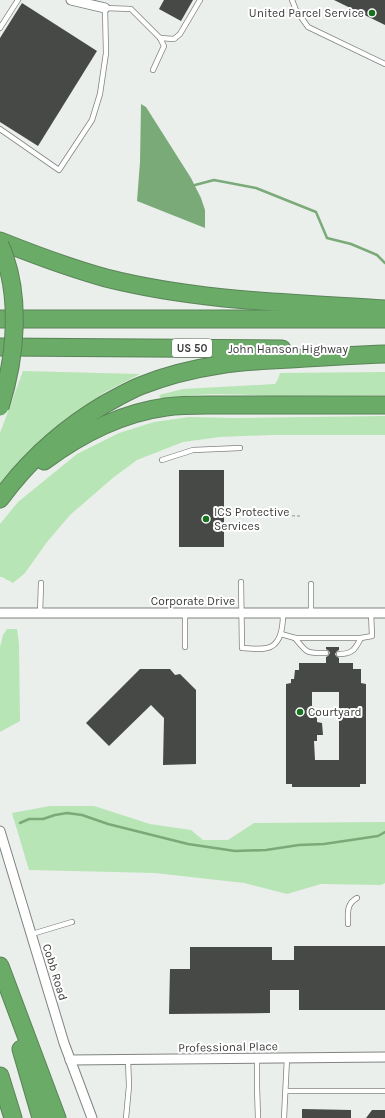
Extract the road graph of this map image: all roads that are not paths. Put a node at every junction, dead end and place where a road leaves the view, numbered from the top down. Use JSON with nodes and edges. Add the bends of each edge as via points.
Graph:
{"nodes":[{"id":1,"x":18,"y":0,"type":"edge"},
{"id":2,"x":72,"y":0,"type":"edge"},
{"id":3,"x":200,"y":0,"type":"edge"},
{"id":4,"x":292,"y":0,"type":"edge"},
{"id":5,"x":106,"y":8,"type":"junction"},
{"id":6,"x":0,"y":28,"type":"edge"},
{"id":7,"x":160,"y":38,"type":"junction"},
{"id":8,"x":385,"y":64,"type":"edge"},
{"id":9,"x":153,"y":70,"type":"dead end"},
{"id":10,"x":0,"y":129,"type":"edge"},
{"id":11,"x":0,"y":237,"type":"edge"},
{"id":12,"x":0,"y":241,"type":"edge"},
{"id":13,"x":0,"y":245,"type":"edge"},
{"id":14,"x":44,"y":259,"type":"junction"},
{"id":15,"x":385,"y":309,"type":"edge"},
{"id":16,"x":0,"y":319,"type":"edge"},
{"id":17,"x":385,"y":319,"type":"edge"},
{"id":18,"x":0,"y":347,"type":"edge"},
{"id":19,"x":385,"y":349,"type":"edge"},
{"id":20,"x":385,"y":354,"type":"edge"},
{"id":21,"x":385,"y":405,"type":"edge"},
{"id":22,"x":0,"y":407,"type":"edge"},
{"id":23,"x":240,"y":448,"type":"dead end"},
{"id":24,"x":162,"y":460,"type":"dead end"},
{"id":25,"x":0,"y":498,"type":"edge"},
{"id":26,"x":0,"y":502,"type":"edge"},
{"id":27,"x":241,"y":582,"type":"dead end"},
{"id":28,"x":41,"y":583,"type":"dead end"},
{"id":29,"x":311,"y":584,"type":"dead end"},
{"id":30,"x":40,"y":613,"type":"junction"},
{"id":31,"x":185,"y":613,"type":"junction"},
{"id":32,"x":371,"y":613,"type":"junction"},
{"id":33,"x":385,"y":613,"type":"edge"},
{"id":34,"x":0,"y":614,"type":"edge"},
{"id":35,"x":242,"y":614,"type":"junction"},
{"id":36,"x":283,"y":614,"type":"junction"},
{"id":37,"x":311,"y":614,"type":"junction"},
{"id":38,"x":281,"y":634,"type":"junction"},
{"id":39,"x":295,"y":638,"type":"junction"},
{"id":40,"x":361,"y":638,"type":"junction"},
{"id":41,"x":186,"y":647,"type":"dead end"},
{"id":42,"x":326,"y":653,"type":"dead end"},
{"id":43,"x":339,"y":654,"type":"dead end"},
{"id":44,"x":0,"y":831,"type":"edge"},
{"id":45,"x":357,"y":898,"type":"dead end"},
{"id":46,"x":72,"y":922,"type":"dead end"},
{"id":47,"x":348,"y":924,"type":"dead end"},
{"id":48,"x":32,"y":934,"type":"junction"},
{"id":49,"x":0,"y":966,"type":"edge"},
{"id":50,"x":0,"y":977,"type":"edge"},
{"id":51,"x":385,"y":1057,"type":"edge"},
{"id":52,"x":287,"y":1058,"type":"junction"},
{"id":53,"x":257,"y":1059,"type":"junction"},
{"id":54,"x":70,"y":1060,"type":"junction"},
{"id":55,"x":128,"y":1060,"type":"junction"},
{"id":56,"x":0,"y":1076,"type":"edge"},
{"id":57,"x":286,"y":1091,"type":"junction"},
{"id":58,"x":385,"y":1091,"type":"edge"},
{"id":59,"x":13,"y":1118,"type":"edge"},
{"id":60,"x":41,"y":1118,"type":"edge"},
{"id":61,"x":57,"y":1118,"type":"edge"},
{"id":62,"x":92,"y":1118,"type":"edge"},
{"id":63,"x":126,"y":1118,"type":"edge"},
{"id":64,"x":258,"y":1118,"type":"edge"},
{"id":65,"x":284,"y":1118,"type":"edge"}],
"edges":[{"from":1,"to":6,"type":"lane"},
{"from":2,"to":5,"type":"street"},
{"from":3,"to":7,"type":"lane","via":[[180,34],[174,39]]},
{"from":4,"to":8,"type":"lane","via":[[308,27]]},
{"from":5,"to":7,"type":"lane","via":[[131,8]]},
{"from":5,"to":10,"type":"lane","via":[[106,53],[100,94],[92,120],[59,170]]},
{"from":7,"to":9,"type":"lane","via":[[164,46]]},
{"from":11,"to":14,"type":"highway"},
{"from":12,"to":14,"type":"highway"},
{"from":13,"to":22,"type":"highway","bridge":true,"via":[[12,291],[14,335],[12,359]]},
{"from":14,"to":15,"type":"highway","via":[[106,278],[206,296]]},
{"from":16,"to":17,"type":"highway"},
{"from":18,"to":19,"type":"highway","name":"John Hanson Highway","number":"US 50"},
{"from":20,"to":25,"type":"highway","via":[[219,365],[191,370],[139,386],[70,427],[33,458]]},
{"from":21,"to":26,"type":"highway","via":[[187,405],[141,412],[76,439],[37,467]]},
{"from":23,"to":24,"type":"lane","via":[[193,450]]},
{"from":27,"to":35,"type":"lane"},
{"from":28,"to":30,"type":"lane"},
{"from":29,"to":37,"type":"lane"},
{"from":30,"to":31,"type":"street","name":"Corporate Drive"},
{"from":30,"to":34,"type":"street","name":"Corporate Drive"},
{"from":31,"to":35,"type":"street","name":"Corporate Drive"},
{"from":31,"to":41,"type":"lane"},
{"from":32,"to":33,"type":"street","name":"Corporate Drive"},
{"from":32,"to":37,"type":"street","name":"Corporate Drive"},
{"from":32,"to":40,"type":"lane","via":[[372,636]]},
{"from":35,"to":36,"type":"street","name":"Corporate Drive"},
{"from":35,"to":38,"type":"lane","via":[[242,648],[268,648]]},
{"from":36,"to":37,"type":"street","name":"Corporate Drive"},
{"from":36,"to":38,"type":"lane"},
{"from":38,"to":39,"type":"lane"},
{"from":39,"to":40,"type":"lane"},
{"from":39,"to":42,"type":"lane","via":[[306,652]]},
{"from":40,"to":43,"type":"lane","via":[[356,648]]},
{"from":44,"to":48,"type":"street","name":"Cobb Road"},
{"from":45,"to":47,"type":"lane","via":[[348,906]]},
{"from":46,"to":48,"type":"lane"},
{"from":48,"to":54,"type":"street","name":"Cobb Road"},
{"from":49,"to":61,"type":"highway"},
{"from":50,"to":60,"type":"highway"},
{"from":51,"to":52,"type":"street","name":"Professional Place"},
{"from":52,"to":53,"type":"street","name":"Professional Place"},
{"from":52,"to":57,"type":"lane"},
{"from":53,"to":55,"type":"street","name":"Professional Place"},
{"from":53,"to":64,"type":"lane"},
{"from":54,"to":55,"type":"street","name":"Professional Place"},
{"from":54,"to":62,"type":"street","name":"Cobb Road"},
{"from":55,"to":63,"type":"lane"},
{"from":56,"to":59,"type":"highway"},
{"from":57,"to":58,"type":"lane"},
{"from":57,"to":65,"type":"lane"}]}
